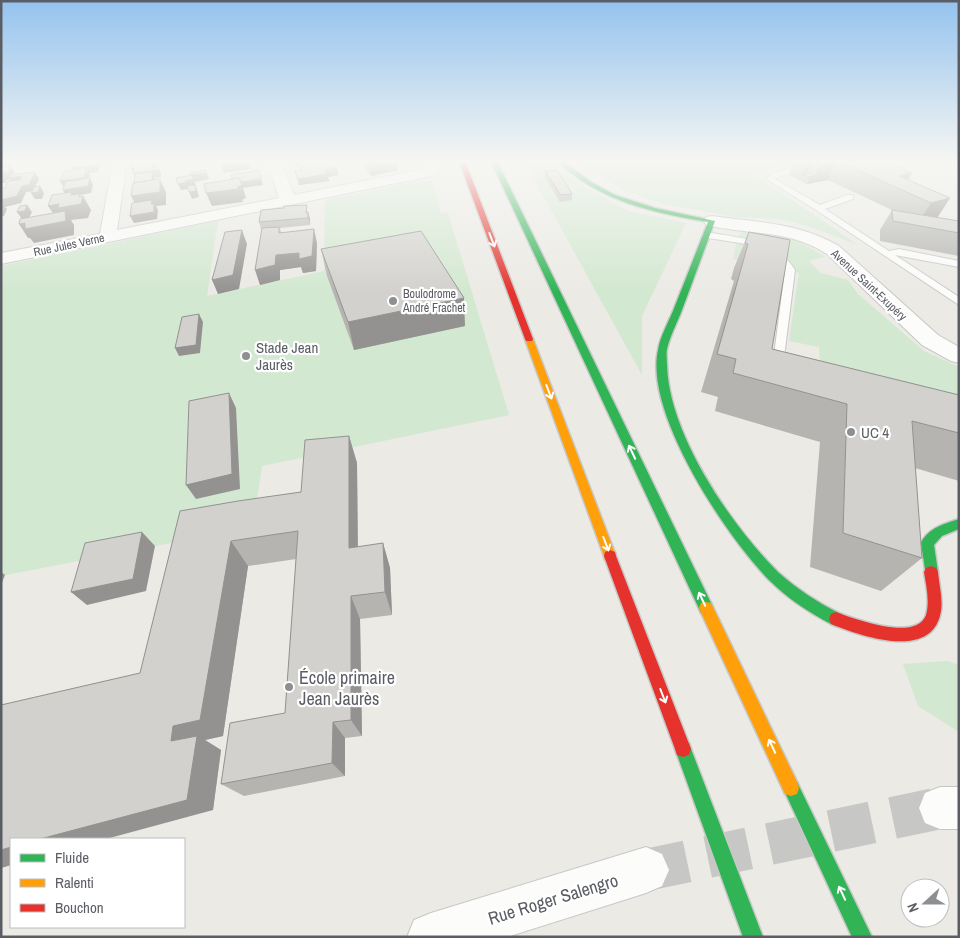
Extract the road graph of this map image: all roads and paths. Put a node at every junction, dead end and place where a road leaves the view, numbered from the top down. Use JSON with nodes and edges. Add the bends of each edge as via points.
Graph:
{"nodes":[{"id":1,"x":113,"y":205,"type":"edge"},
{"id":2,"x":269,"y":205,"type":"edge"},
{"id":3,"x":478,"y":205,"type":"edge"},
{"id":4,"x":515,"y":205,"type":"edge"},
{"id":5,"x":639,"y":205,"type":"edge"},
{"id":6,"x":814,"y":205,"type":"edge"},
{"id":7,"x":829,"y":205,"type":"edge"},
{"id":8,"x":819,"y":208,"type":"junction"},
{"id":9,"x":709,"y":228,"type":"junction"},
{"id":10,"x":108,"y":236,"type":"junction"},
{"id":11,"x":886,"y":254,"type":"junction"},
{"id":12,"x":1,"y":258,"type":"edge"},
{"id":13,"x":959,"y":264,"type":"edge"},
{"id":14,"x":959,"y":302,"type":"edge"},
{"id":15,"x":780,"y":355,"type":"edge"},
{"id":16,"x":959,"y":356,"type":"edge"},
{"id":17,"x":959,"y":524,"type":"edge"},
{"id":18,"x":646,"y":870,"type":"tunnel mouth"},
{"id":19,"x":431,"y":937,"type":"edge"},
{"id":20,"x":754,"y":937,"type":"edge"},
{"id":21,"x":862,"y":937,"type":"edge"}],
"edges":[{"from":1,"to":10,"type":"street"},
{"from":2,"to":10,"type":"street","name":"Rue Jules Verne"},
{"from":3,"to":20,"type":"main road","one_way":true},
{"from":21,"to":4,"type":"main road","one_way":true},
{"from":5,"to":9,"type":"main road","name":"Avenue Saint-Exupéry"},
{"from":6,"to":8,"type":"lane"},
{"from":7,"to":8,"type":"lane"},
{"from":8,"to":11,"type":"lane"},
{"from":9,"to":15,"type":"lane","via":[[777,253],[790,270]]},
{"from":9,"to":16,"type":"street","name":"Avenue Saint-Exupéry","via":[[788,231],[817,240],[833,250],[930,340]]},
{"from":9,"to":17,"type":"main road","via":[[661,350],[663,384],[669,407],[691,458],[746,546],[768,571],[828,615],[889,634],[909,636],[922,630],[934,610],[927,543],[938,532]]},
{"from":10,"to":12,"type":"street","name":"Rue Jules Verne"},
{"from":11,"to":13,"type":"lane","via":[[900,252]]},
{"from":11,"to":14,"type":"lane"},
{"from":18,"to":19,"type":"street","name":"Rue Roger Salengro"}]}
